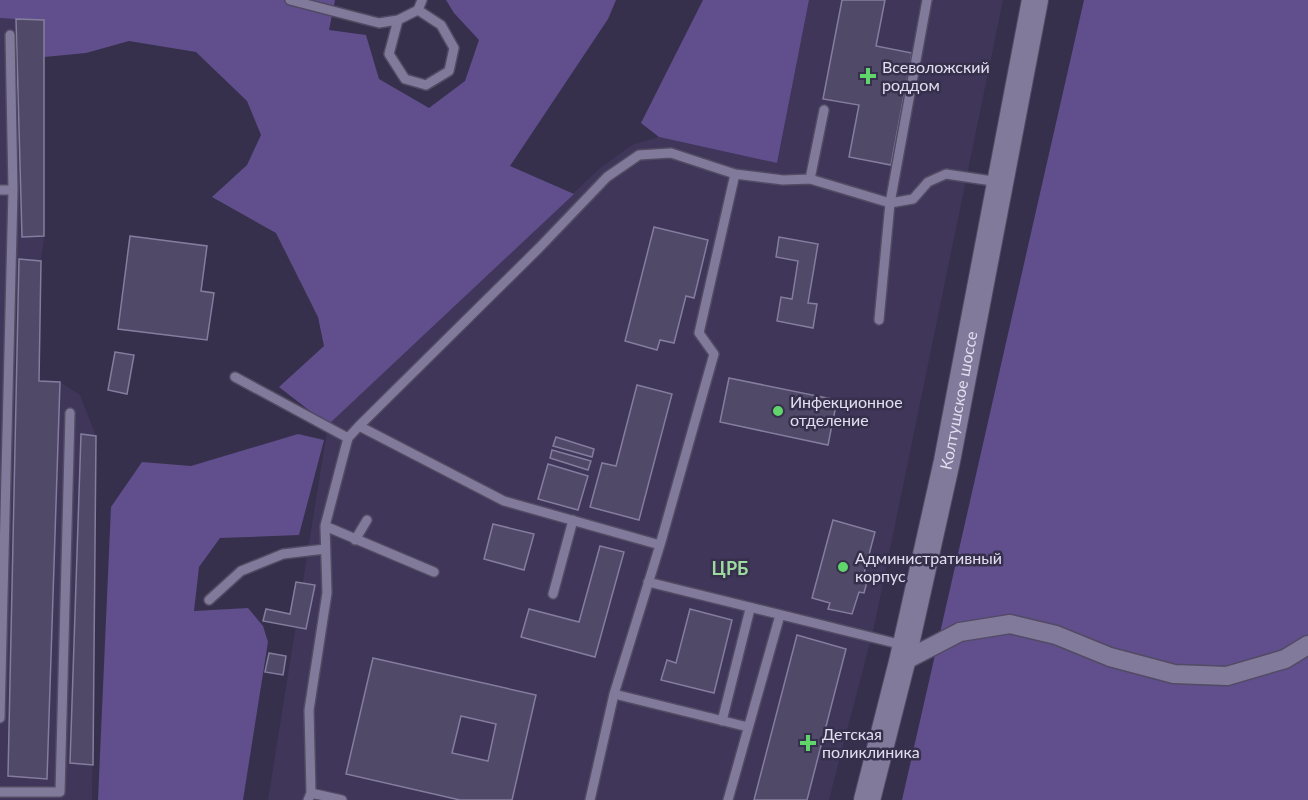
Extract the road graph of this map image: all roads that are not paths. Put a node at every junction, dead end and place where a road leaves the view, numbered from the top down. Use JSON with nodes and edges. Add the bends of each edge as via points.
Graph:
{"nodes":[{"id":1,"x":290,"y":0,"type":"edge"},
{"id":2,"x":422,"y":0,"type":"edge"},
{"id":3,"x":927,"y":0,"type":"edge"},
{"id":4,"x":1035,"y":0,"type":"edge"},
{"id":5,"x":418,"y":10,"type":"junction"},
{"id":6,"x":398,"y":20,"type":"junction"},
{"id":7,"x":10,"y":35,"type":"dead end"},
{"id":8,"x":824,"y":110,"type":"dead end"},
{"id":9,"x":735,"y":174,"type":"junction"},
{"id":10,"x":810,"y":179,"type":"junction"},
{"id":11,"x":1000,"y":182,"type":"junction"},
{"id":12,"x":0,"y":190,"type":"edge"},
{"id":13,"x":13,"y":190,"type":"junction"},
{"id":14,"x":890,"y":203,"type":"junction"},
{"id":15,"x":879,"y":320,"type":"dead end"},
{"id":16,"x":235,"y":377,"type":"dead end"},
{"id":17,"x":70,"y":413,"type":"dead end"},
{"id":18,"x":358,"y":426,"type":"junction"},
{"id":19,"x":348,"y":438,"type":"junction"},
{"id":20,"x":367,"y":520,"type":"dead end"},
{"id":21,"x":573,"y":520,"type":"junction"},
{"id":22,"x":325,"y":526,"type":"junction"},
{"id":23,"x":355,"y":540,"type":"junction"},
{"id":24,"x":660,"y":545,"type":"junction"},
{"id":25,"x":325,"y":549,"type":"junction"},
{"id":26,"x":434,"y":572,"type":"dead end"},
{"id":27,"x":648,"y":582,"type":"junction"},
{"id":28,"x":553,"y":594,"type":"dead end"},
{"id":29,"x":209,"y":600,"type":"dead end"},
{"id":30,"x":750,"y":609,"type":"junction"},
{"id":31,"x":780,"y":615,"type":"junction"},
{"id":32,"x":1308,"y":645,"type":"edge"},
{"id":33,"x":903,"y":654,"type":"junction"},
{"id":34,"x":614,"y":694,"type":"junction"},
{"id":35,"x":0,"y":718,"type":"edge"},
{"id":36,"x":722,"y":721,"type":"junction"},
{"id":37,"x":748,"y":727,"type":"junction"},
{"id":38,"x":0,"y":792,"type":"edge"},
{"id":39,"x":310,"y":797,"type":"edge"},
{"id":40,"x":342,"y":800,"type":"edge"},
{"id":41,"x":590,"y":800,"type":"edge"},
{"id":42,"x":728,"y":800,"type":"edge"},
{"id":43,"x":867,"y":800,"type":"edge"}],
"edges":[{"from":1,"to":6,"type":"lane","via":[[379,23]]},
{"from":2,"to":5,"type":"lane"},
{"from":3,"to":14,"type":"lane"},
{"from":4,"to":11,"type":"street","name":"Колтушское шоссе"},
{"from":5,"to":6,"type":"lane"},
{"from":5,"to":6,"type":"lane","via":[[441,25],[454,48],[449,71],[426,85],[405,79],[389,54]]},
{"from":7,"to":13,"type":"lane"},
{"from":8,"to":10,"type":"lane"},
{"from":9,"to":10,"type":"lane"},
{"from":9,"to":18,"type":"lane","via":[[671,153],[639,155],[607,177]]},
{"from":9,"to":24,"type":"lane","via":[[699,333],[714,354]]},
{"from":10,"to":14,"type":"lane"},
{"from":11,"to":14,"type":"lane","via":[[946,174],[928,182],[913,199]]},
{"from":11,"to":33,"type":"street","name":"Колтушское шоссе","via":[[947,461]]},
{"from":12,"to":13,"type":"lane"},
{"from":13,"to":35,"type":"lane"},
{"from":14,"to":15,"type":"lane"},
{"from":16,"to":19,"type":"lane"},
{"from":17,"to":38,"type":"lane","via":[[60,792]]},
{"from":18,"to":19,"type":"lane"},
{"from":18,"to":21,"type":"lane","via":[[504,501]]},
{"from":19,"to":22,"type":"lane"},
{"from":20,"to":23,"type":"lane"},
{"from":21,"to":24,"type":"lane"},
{"from":21,"to":28,"type":"lane"},
{"from":22,"to":23,"type":"lane"},
{"from":22,"to":25,"type":"lane"},
{"from":23,"to":26,"type":"lane"},
{"from":24,"to":27,"type":"lane"},
{"from":25,"to":29,"type":"lane","via":[[283,554],[241,571]]},
{"from":25,"to":39,"type":"lane","via":[[327,593],[309,710]]},
{"from":27,"to":30,"type":"lane"},
{"from":27,"to":34,"type":"lane"},
{"from":30,"to":31,"type":"lane"},
{"from":30,"to":36,"type":"lane"},
{"from":31,"to":33,"type":"lane","via":[[807,620]]},
{"from":31,"to":37,"type":"lane"},
{"from":32,"to":33,"type":"street","via":[[1285,658],[1227,676],[1174,674],[1010,624],[960,632]]},
{"from":33,"to":43,"type":"street","name":"Колтушское шоссе"},
{"from":34,"to":36,"type":"lane"},
{"from":34,"to":41,"type":"lane"},
{"from":36,"to":37,"type":"lane"},
{"from":37,"to":42,"type":"lane"},
{"from":39,"to":40,"type":"lane"}]}
